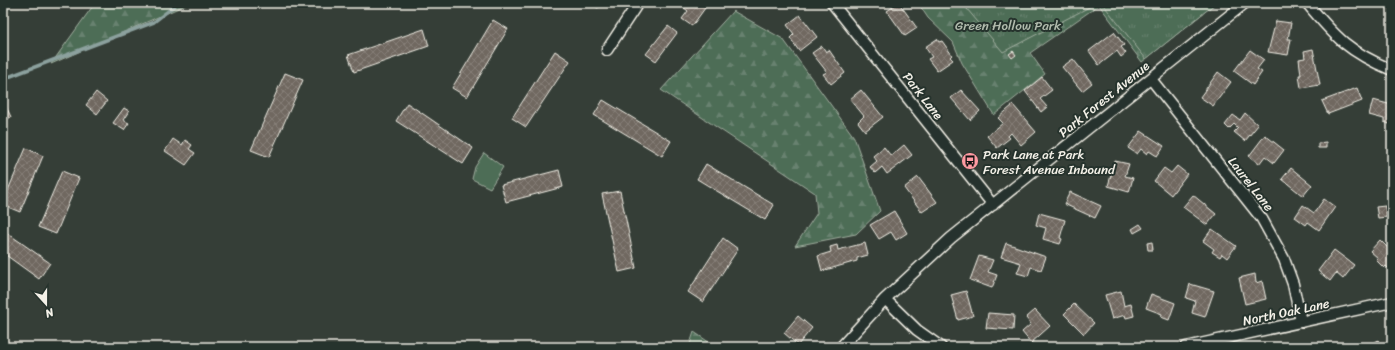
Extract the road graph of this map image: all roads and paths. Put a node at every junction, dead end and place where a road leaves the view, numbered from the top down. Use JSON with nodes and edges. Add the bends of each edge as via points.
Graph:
{"nodes":[{"id":1,"x":638,"y":3,"type":"edge"},
{"id":2,"x":832,"y":3,"type":"edge"},
{"id":3,"x":1244,"y":3,"type":"edge"},
{"id":4,"x":1307,"y":3,"type":"edge"},
{"id":5,"x":607,"y":50,"type":"dead end"},
{"id":6,"x":1392,"y":70,"type":"edge"},
{"id":7,"x":1151,"y":78,"type":"junction"},
{"id":8,"x":992,"y":205,"type":"junction"},
{"id":9,"x":886,"y":299,"type":"junction"},
{"id":10,"x":1392,"y":302,"type":"edge"},
{"id":11,"x":1301,"y":322,"type":"junction"},
{"id":12,"x":841,"y":347,"type":"edge"},
{"id":13,"x":941,"y":347,"type":"edge"},
{"id":14,"x":1186,"y":347,"type":"edge"}],
"edges":[{"from":1,"to":5,"type":"street"},
{"from":2,"to":8,"type":"street","name":"Park Lane"},
{"from":3,"to":7,"type":"street","name":"Park Forest Avenue"},
{"from":4,"to":6,"type":"street","via":[[1331,32],[1350,49]]},
{"from":7,"to":8,"type":"street","name":"Park Forest Avenue"},
{"from":7,"to":11,"type":"street","name":"Laurel Lane","via":[[1262,219],[1284,259],[1293,284]]},
{"from":8,"to":9,"type":"street","name":"Park Forest Avenue","via":[[934,252]]},
{"from":9,"to":12,"type":"street","name":"Park Forest Avenue"},
{"from":9,"to":13,"type":"street","via":[[917,330]]},
{"from":10,"to":11,"type":"street","name":"North Oak Lane"},
{"from":11,"to":14,"type":"street","name":"North Oak Lane"}]}
